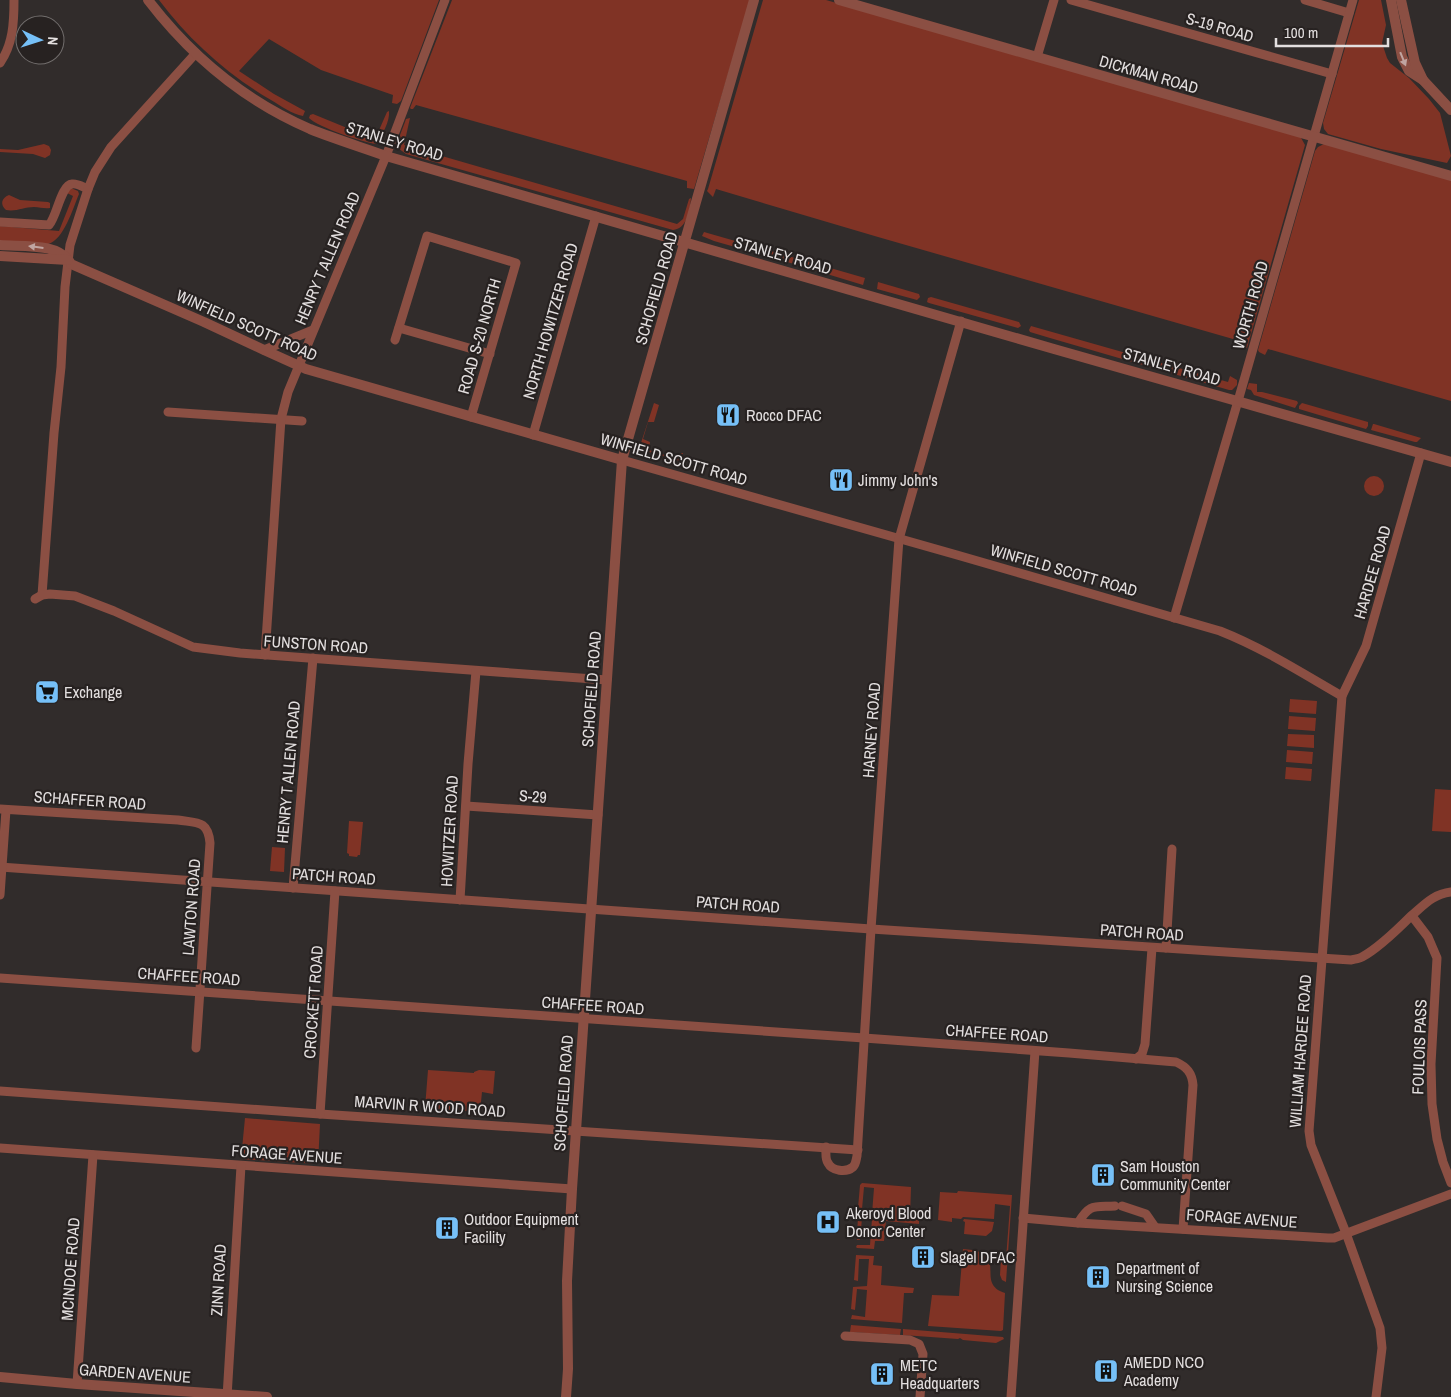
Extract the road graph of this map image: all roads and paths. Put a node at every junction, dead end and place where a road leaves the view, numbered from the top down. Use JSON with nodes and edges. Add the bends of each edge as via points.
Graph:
{"nodes":[{"id":1,"x":14,"y":0,"type":"edge"},
{"id":2,"x":148,"y":0,"type":"edge"},
{"id":3,"x":445,"y":0,"type":"edge"},
{"id":4,"x":754,"y":0,"type":"edge"},
{"id":5,"x":839,"y":0,"type":"edge"},
{"id":6,"x":1054,"y":0,"type":"edge"},
{"id":7,"x":1071,"y":0,"type":"edge"},
{"id":8,"x":1305,"y":0,"type":"edge"},
{"id":9,"x":1353,"y":0,"type":"edge"},
{"id":10,"x":1385,"y":0,"type":"edge"},
{"id":11,"x":1390,"y":0,"type":"edge"},
{"id":12,"x":1401,"y":0,"type":"edge"},
{"id":13,"x":1350,"y":13,"type":"junction"},
{"id":14,"x":1396,"y":30,"type":"junction"},
{"id":15,"x":196,"y":54,"type":"junction"},
{"id":16,"x":1037,"y":57,"type":"junction"},
{"id":17,"x":0,"y":63,"type":"edge"},
{"id":18,"x":1332,"y":74,"type":"junction"},
{"id":19,"x":1423,"y":80,"type":"junction"},
{"id":20,"x":1451,"y":110,"type":"edge"},
{"id":21,"x":1314,"y":136,"type":"junction"},
{"id":22,"x":386,"y":156,"type":"junction"},
{"id":23,"x":1451,"y":176,"type":"edge"},
{"id":24,"x":88,"y":188,"type":"junction"},
{"id":25,"x":596,"y":216,"type":"junction"},
{"id":26,"x":0,"y":222,"type":"edge"},
{"id":27,"x":685,"y":242,"type":"junction"},
{"id":28,"x":0,"y":245,"type":"edge"},
{"id":29,"x":0,"y":256,"type":"edge"},
{"id":30,"x":69,"y":260,"type":"junction"},
{"id":31,"x":961,"y":321,"type":"junction"},
{"id":32,"x":399,"y":328,"type":"junction"},
{"id":33,"x":313,"y":330,"type":"junction"},
{"id":34,"x":395,"y":340,"type":"dead end"},
{"id":35,"x":264,"y":350,"type":"junction"},
{"id":36,"x":490,"y":354,"type":"junction"},
{"id":37,"x":298,"y":366,"type":"junction"},
{"id":38,"x":1238,"y":401,"type":"junction"},
{"id":39,"x":168,"y":412,"type":"dead end"},
{"id":40,"x":471,"y":417,"type":"junction"},
{"id":41,"x":281,"y":419,"type":"junction"},
{"id":42,"x":302,"y":421,"type":"dead end"},
{"id":43,"x":533,"y":435,"type":"junction"},
{"id":44,"x":1421,"y":453,"type":"junction"},
{"id":45,"x":622,"y":460,"type":"junction"},
{"id":46,"x":1451,"y":462,"type":"edge"},
{"id":47,"x":900,"y":539,"type":"junction"},
{"id":48,"x":1174,"y":618,"type":"junction"},
{"id":49,"x":265,"y":655,"type":"junction"},
{"id":50,"x":313,"y":658,"type":"junction"},
{"id":51,"x":476,"y":671,"type":"junction"},
{"id":52,"x":607,"y":680,"type":"junction"},
{"id":53,"x":1342,"y":696,"type":"junction"},
{"id":54,"x":466,"y":806,"type":"junction"},
{"id":55,"x":3,"y":809,"type":"edge"},
{"id":56,"x":598,"y":815,"type":"junction"},
{"id":57,"x":178,"y":820,"type":"joint"},
{"id":58,"x":1172,"y":849,"type":"dead end"},
{"id":59,"x":1,"y":867,"type":"edge"},
{"id":60,"x":207,"y":882,"type":"junction"},
{"id":61,"x":293,"y":888,"type":"junction"},
{"id":62,"x":335,"y":891,"type":"junction"},
{"id":63,"x":1451,"y":892,"type":"edge"},
{"id":64,"x":0,"y":895,"type":"edge"},
{"id":65,"x":460,"y":900,"type":"junction"},
{"id":66,"x":591,"y":909,"type":"junction"},
{"id":67,"x":1412,"y":916,"type":"junction"},
{"id":68,"x":871,"y":929,"type":"junction"},
{"id":69,"x":1152,"y":948,"type":"junction"},
{"id":70,"x":1166,"y":948,"type":"junction"},
{"id":71,"x":1322,"y":958,"type":"junction"},
{"id":72,"x":0,"y":978,"type":"edge"},
{"id":73,"x":200,"y":992,"type":"junction"},
{"id":74,"x":328,"y":1002,"type":"junction"},
{"id":75,"x":584,"y":1019,"type":"junction"},
{"id":76,"x":864,"y":1038,"type":"junction"},
{"id":77,"x":196,"y":1048,"type":"dead end"},
{"id":78,"x":1035,"y":1051,"type":"junction"},
{"id":79,"x":1136,"y":1059,"type":"junction"},
{"id":80,"x":0,"y":1090,"type":"edge"},
{"id":81,"x":320,"y":1114,"type":"junction"},
{"id":82,"x":576,"y":1131,"type":"junction"},
{"id":83,"x":0,"y":1148,"type":"edge"},
{"id":84,"x":826,"y":1148,"type":"junction"},
{"id":85,"x":858,"y":1150,"type":"junction"},
{"id":86,"x":93,"y":1155,"type":"junction"},
{"id":87,"x":241,"y":1166,"type":"junction"},
{"id":88,"x":1451,"y":1183,"type":"edge"},
{"id":89,"x":572,"y":1189,"type":"junction"},
{"id":90,"x":1451,"y":1194,"type":"edge"},
{"id":91,"x":1023,"y":1218,"type":"junction"},
{"id":92,"x":1078,"y":1222,"type":"junction"},
{"id":93,"x":1154,"y":1227,"type":"junction"},
{"id":94,"x":1183,"y":1229,"type":"junction"},
{"id":95,"x":1346,"y":1233,"type":"junction"},
{"id":96,"x":846,"y":1336,"type":"dead end"},
{"id":97,"x":0,"y":1377,"type":"edge"},
{"id":98,"x":77,"y":1384,"type":"junction"},
{"id":99,"x":153,"y":1393,"type":"edge"},
{"id":100,"x":227,"y":1396,"type":"edge"},
{"id":101,"x":267,"y":1397,"type":"edge"},
{"id":102,"x":566,"y":1397,"type":"edge"},
{"id":103,"x":920,"y":1397,"type":"edge"},
{"id":104,"x":1011,"y":1397,"type":"edge"},
{"id":105,"x":1376,"y":1397,"type":"edge"}],
"edges":[{"from":1,"to":17,"type":"street","via":[[13,29]]},
{"from":2,"to":15,"type":"street","name":"STANLEY ROAD"},
{"from":3,"to":22,"type":"street","name":"HENRY T ALLEN ROAD"},
{"from":4,"to":27,"type":"street","name":"SCHOFIELD ROAD"},
{"from":5,"to":16,"type":"street","name":"DICKMAN ROAD"},
{"from":6,"to":16,"type":"street"},
{"from":7,"to":18,"type":"street","name":"S-19 ROAD"},
{"from":8,"to":13,"type":"street"},
{"from":9,"to":13,"type":"street","name":"WORTH ROAD"},
{"from":10,"to":14,"type":"street","via":[[1389,19]]},
{"from":11,"to":14,"type":"street"},
{"from":12,"to":19,"type":"street","via":[[1415,63]]},
{"from":13,"to":18,"type":"street","name":"WORTH ROAD"},
{"from":14,"to":19,"type":"street","one_way":true,"via":[[1405,66]]},
{"from":15,"to":22,"type":"street","name":"STANLEY ROAD","via":[[263,106],[308,128]]},
{"from":15,"to":24,"type":"street","via":[[111,147]]},
{"from":16,"to":21,"type":"street","name":"DICKMAN ROAD"},
{"from":18,"to":21,"type":"street","name":"WORTH ROAD"},
{"from":19,"to":20,"type":"street"},
{"from":21,"to":23,"type":"street","name":"DICKMAN ROAD"},
{"from":21,"to":38,"type":"street","name":"WORTH ROAD"},
{"from":22,"to":25,"type":"street","name":"STANLEY ROAD"},
{"from":22,"to":33,"type":"street","name":"HENRY T ALLEN ROAD"},
{"from":24,"to":26,"type":"street","via":[[69,185],[48,225]]},
{"from":24,"to":30,"type":"street","via":[[70,245]]},
{"from":25,"to":27,"type":"street","name":"STANLEY ROAD"},
{"from":25,"to":43,"type":"street","name":"NORTH HOWITZER ROAD"},
{"from":27,"to":31,"type":"street","name":"STANLEY ROAD"},
{"from":27,"to":45,"type":"street","name":"SCHOFIELD ROAD"},
{"from":30,"to":28,"type":"street","one_way":true,"via":[[50,249]]},
{"from":29,"to":30,"type":"street","name":"WINFIELD SCOTT ROAD"},
{"from":30,"to":35,"type":"street","name":"WINFIELD SCOTT ROAD","via":[[71,264]]},
{"from":30,"to":49,"type":"street","name":"FUNSTON ROAD","via":[[38,597],[50,594],[75,596],[193,647]]},
{"from":31,"to":38,"type":"street","name":"STANLEY ROAD"},
{"from":31,"to":47,"type":"street","name":"HARNEY ROAD"},
{"from":32,"to":34,"type":"street"},
{"from":32,"to":36,"type":"street"},
{"from":32,"to":36,"type":"street","name":"ROAD S-20 NORTH","via":[[427,236],[516,264]]},
{"from":33,"to":35,"type":"street"},
{"from":33,"to":37,"type":"street","name":"HENRY T ALLEN ROAD"},
{"from":35,"to":37,"type":"street","name":"WINFIELD SCOTT ROAD"},
{"from":36,"to":40,"type":"street","name":"ROAD S-20 NORTH"},
{"from":37,"to":40,"type":"street","name":"WINFIELD SCOTT ROAD"},
{"from":37,"to":41,"type":"street","name":"HENRY T ALLEN ROAD"},
{"from":38,"to":44,"type":"street","name":"STANLEY ROAD"},
{"from":38,"to":48,"type":"street","name":"WORTH ROAD"},
{"from":39,"to":41,"type":"street"},
{"from":40,"to":43,"type":"street","name":"WINFIELD SCOTT ROAD"},
{"from":41,"to":42,"type":"street"},
{"from":41,"to":49,"type":"street","name":"HENRY T ALLEN ROAD"},
{"from":43,"to":45,"type":"street","name":"WINFIELD SCOTT ROAD"},
{"from":44,"to":46,"type":"street","name":"STANLEY ROAD"},
{"from":44,"to":53,"type":"street","name":"HARDEE ROAD","via":[[1366,646]]},
{"from":45,"to":47,"type":"street","name":"WINFIELD SCOTT ROAD"},
{"from":45,"to":52,"type":"street","name":"SCHOFIELD ROAD"},
{"from":47,"to":48,"type":"street","name":"WINFIELD SCOTT ROAD"},
{"from":47,"to":68,"type":"street","name":"HARNEY ROAD"},
{"from":48,"to":53,"type":"street","name":"WINFIELD SCOTT ROAD","via":[[1242,640]]},
{"from":49,"to":50,"type":"street","name":"FUNSTON ROAD"},
{"from":50,"to":51,"type":"street","name":"FUNSTON ROAD"},
{"from":50,"to":61,"type":"street","name":"HENRY T ALLEN ROAD"},
{"from":51,"to":52,"type":"street","name":"FUNSTON ROAD"},
{"from":51,"to":54,"type":"street","name":"HOWITZER ROAD"},
{"from":52,"to":56,"type":"street","name":"SCHOFIELD ROAD"},
{"from":53,"to":71,"type":"street","name":"WILLIAM HARDEE ROAD"},
{"from":54,"to":56,"type":"street","name":"S-29"},
{"from":54,"to":65,"type":"street","name":"HOWITZER ROAD"},
{"from":55,"to":57,"type":"street","name":"SCHAFFER ROAD"},
{"from":55,"to":59,"type":"street"},
{"from":56,"to":66,"type":"street","name":"SCHOFIELD ROAD"},
{"from":57,"to":60,"type":"street","name":"LAWTON ROAD","via":[[198,823],[208,831]]},
{"from":58,"to":70,"type":"street"},
{"from":59,"to":60,"type":"street","name":"PATCH ROAD"},
{"from":59,"to":64,"type":"street"},
{"from":60,"to":61,"type":"street","name":"PATCH ROAD"},
{"from":60,"to":73,"type":"street","name":"LAWTON ROAD"},
{"from":61,"to":62,"type":"street","name":"PATCH ROAD"},
{"from":62,"to":65,"type":"street","name":"PATCH ROAD"},
{"from":62,"to":74,"type":"street","name":"CROCKETT ROAD"},
{"from":63,"to":67,"type":"street","name":"PATCH ROAD","via":[[1435,896]]},
{"from":65,"to":66,"type":"street","name":"PATCH ROAD"},
{"from":66,"to":68,"type":"street","name":"PATCH ROAD"},
{"from":66,"to":75,"type":"street","name":"SCHOFIELD ROAD"},
{"from":67,"to":71,"type":"street","name":"PATCH ROAD","via":[[1361,958]]},
{"from":67,"to":88,"type":"street","name":"FOULOIS PASS","via":[[1428,937],[1437,958],[1432,1104],[1437,1138]]},
{"from":68,"to":69,"type":"street","name":"PATCH ROAD"},
{"from":68,"to":76,"type":"street","name":"HARNEY ROAD"},
{"from":69,"to":70,"type":"street","name":"PATCH ROAD"},
{"from":69,"to":79,"type":"street","via":[[1145,1044],[1142,1054]]},
{"from":70,"to":71,"type":"street","name":"PATCH ROAD"},
{"from":71,"to":95,"type":"street","name":"WILLIAM HARDEE ROAD","via":[[1310,1138]]},
{"from":72,"to":73,"type":"street","name":"CHAFFEE ROAD"},
{"from":73,"to":74,"type":"street","name":"CHAFFEE ROAD"},
{"from":73,"to":77,"type":"street","name":"LAWTON ROAD"},
{"from":74,"to":75,"type":"street","name":"CHAFFEE ROAD"},
{"from":74,"to":81,"type":"street","name":"CROCKETT ROAD"},
{"from":75,"to":76,"type":"street","name":"CHAFFEE ROAD"},
{"from":75,"to":82,"type":"street","name":"SCHOFIELD ROAD"},
{"from":76,"to":78,"type":"street","name":"CHAFFEE ROAD"},
{"from":76,"to":85,"type":"street","name":"HARNEY ROAD"},
{"from":78,"to":79,"type":"street","name":"CHAFFEE ROAD"},
{"from":78,"to":91,"type":"street"},
{"from":79,"to":94,"type":"street","name":"CHAFFEE ROAD","via":[[1184,1065],[1192,1077]]},
{"from":80,"to":81,"type":"street","name":"MARVIN R WOOD ROAD"},
{"from":81,"to":82,"type":"street","name":"MARVIN R WOOD ROAD"},
{"from":82,"to":84,"type":"street","name":"MARVIN R WOOD ROAD"},
{"from":82,"to":89,"type":"street","name":"SCHOFIELD ROAD"},
{"from":83,"to":86,"type":"street","name":"FORAGE AVENUE"},
{"from":84,"to":85,"type":"street","name":"MARVIN R WOOD ROAD"},
{"from":84,"to":85,"type":"street","via":[[826,1161],[834,1170],[852,1168],[856,1164]]},
{"from":86,"to":87,"type":"street","name":"FORAGE AVENUE"},
{"from":86,"to":98,"type":"street","name":"MCINDOE ROAD"},
{"from":87,"to":89,"type":"street","name":"FORAGE AVENUE"},
{"from":87,"to":100,"type":"street","name":"ZINN ROAD"},
{"from":89,"to":102,"type":"street","name":"SCHOFIELD ROAD"},
{"from":90,"to":95,"type":"street","name":"FORAGE AVENUE"},
{"from":91,"to":92,"type":"street","name":"FORAGE AVENUE"},
{"from":91,"to":104,"type":"street"},
{"from":92,"to":93,"type":"street","name":"FORAGE AVENUE"},
{"from":92,"to":93,"type":"street","via":[[1091,1207],[1119,1206],[1146,1214]]},
{"from":93,"to":94,"type":"street","name":"FORAGE AVENUE"},
{"from":94,"to":95,"type":"street","name":"FORAGE AVENUE","via":[[1328,1238]]},
{"from":95,"to":105,"type":"street","name":"WILLIAM HARDEE ROAD","via":[[1380,1328],[1382,1348]]},
{"from":96,"to":103,"type":"street","via":[[910,1340],[919,1344],[923,1354]]},
{"from":97,"to":98,"type":"street","name":"GARDEN AVENUE"},
{"from":98,"to":99,"type":"street","name":"GARDEN AVENUE"},
{"from":99,"to":100,"type":"street","name":"GARDEN AVENUE"},
{"from":100,"to":101,"type":"street","name":"GARDEN AVENUE"}]}
